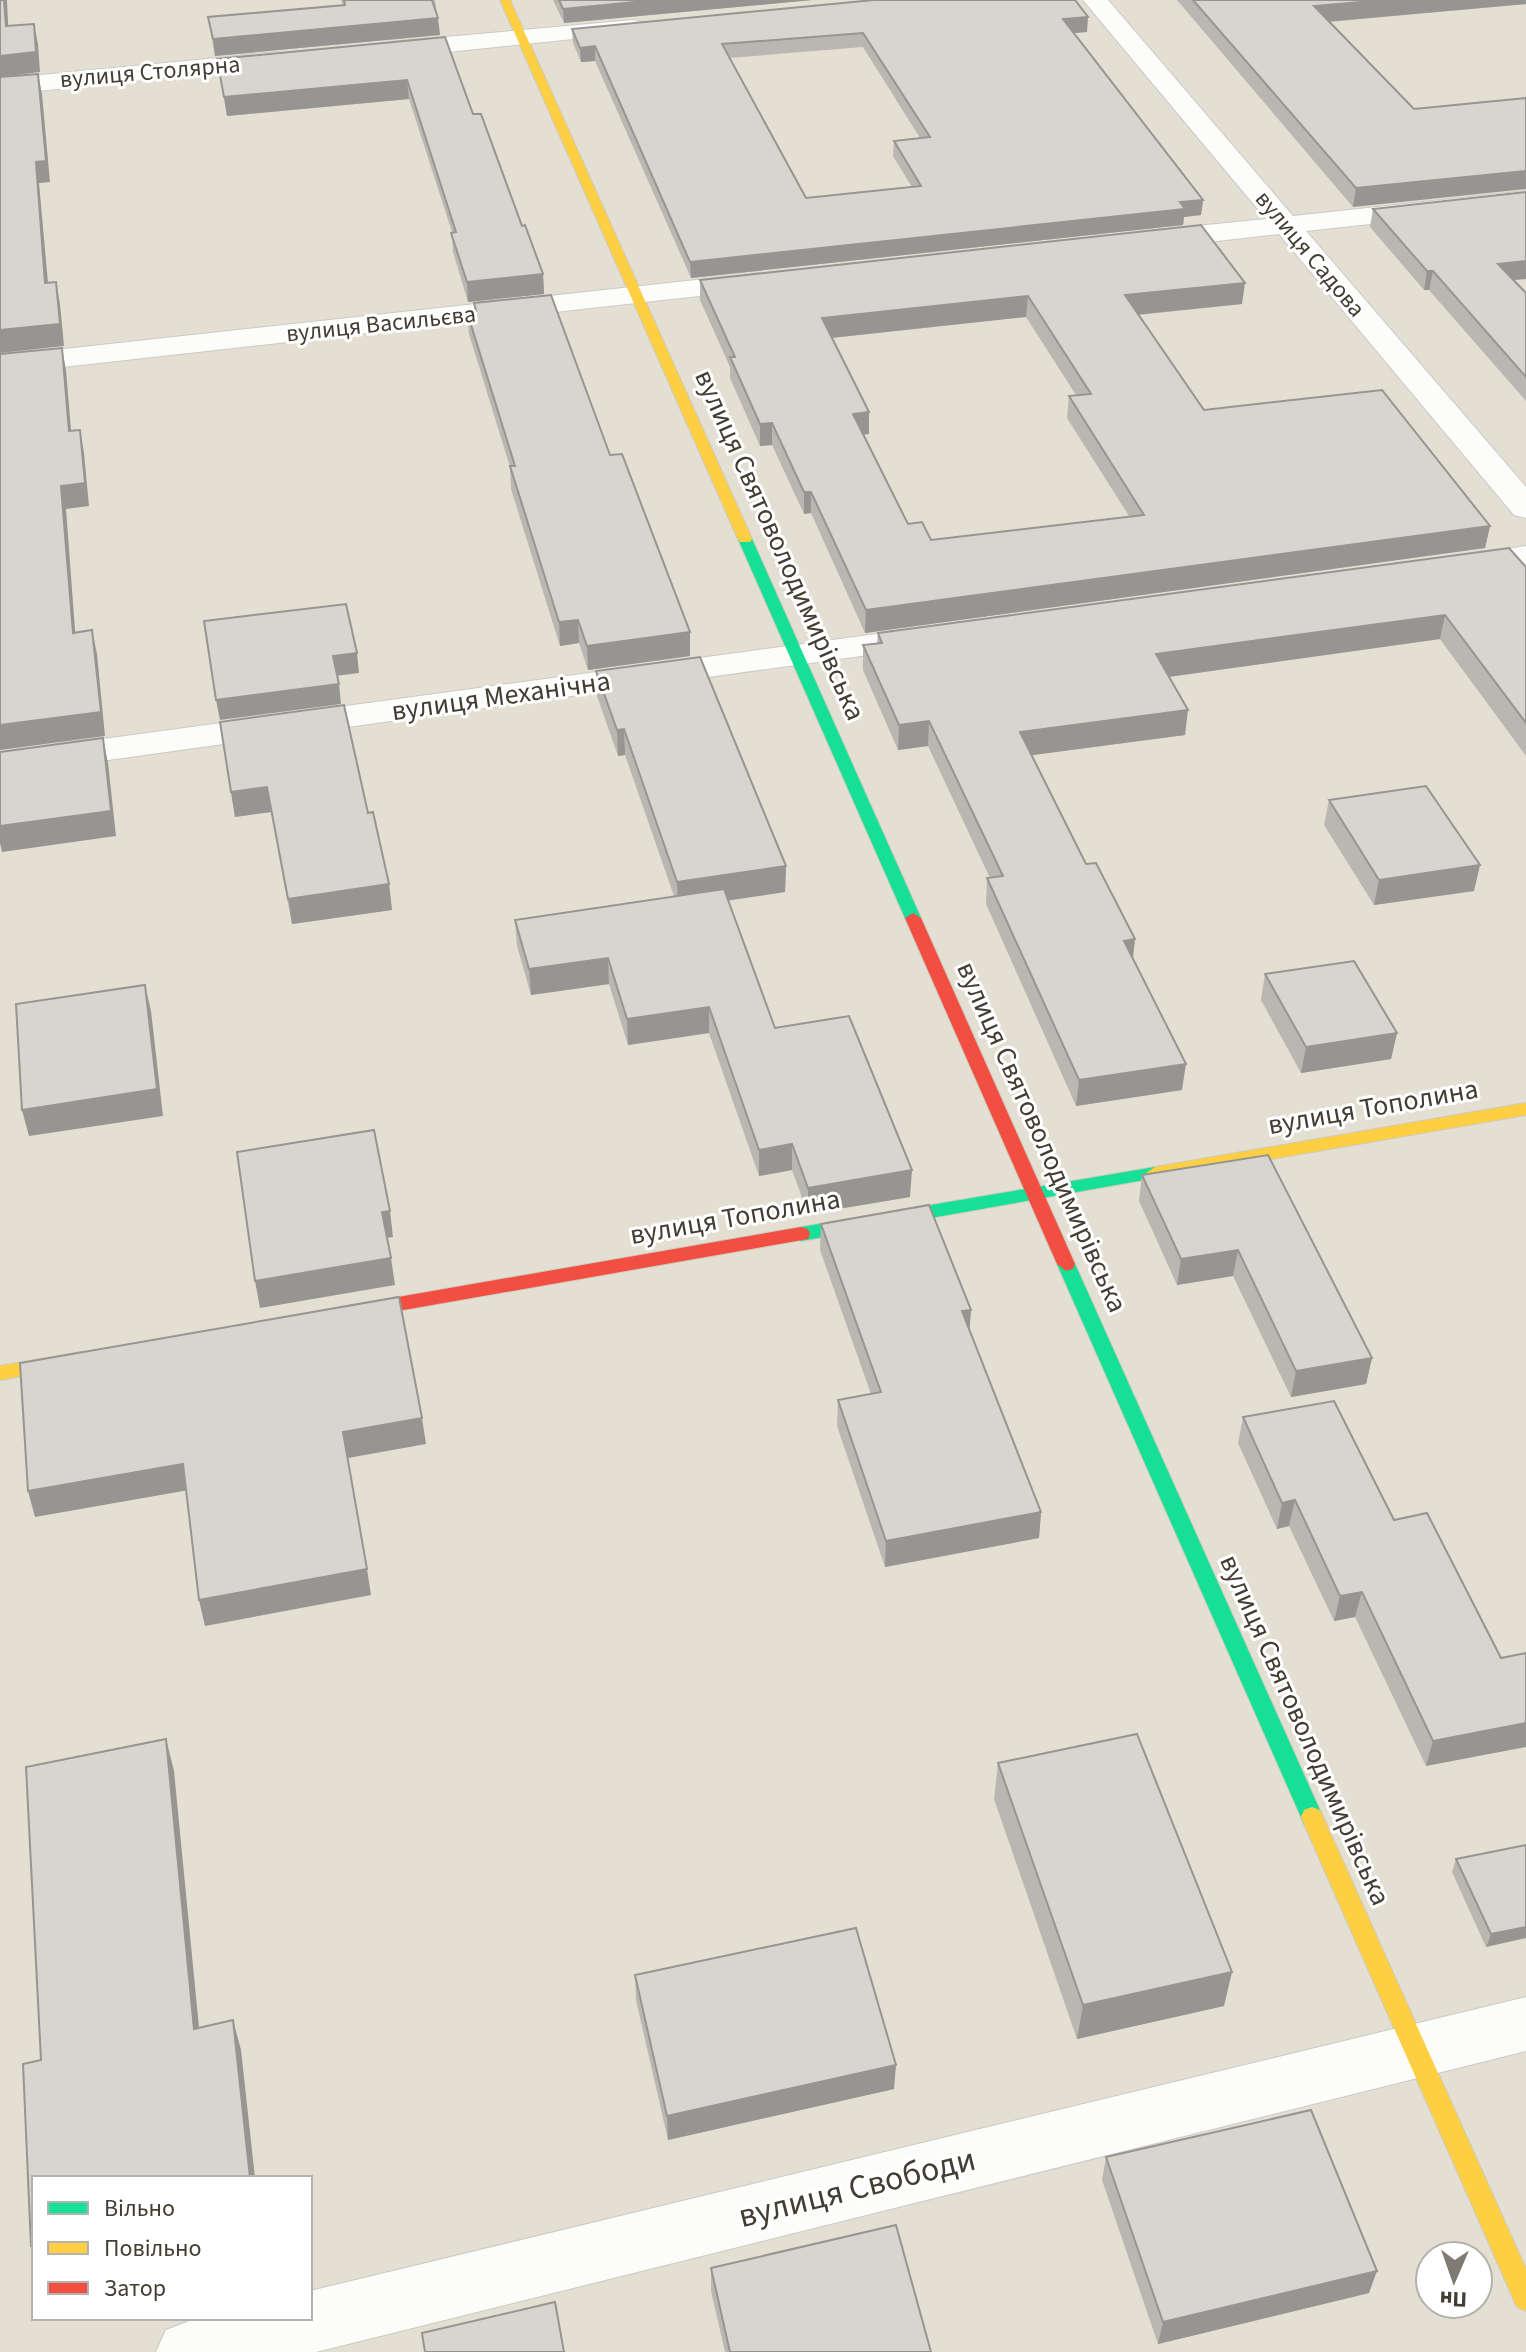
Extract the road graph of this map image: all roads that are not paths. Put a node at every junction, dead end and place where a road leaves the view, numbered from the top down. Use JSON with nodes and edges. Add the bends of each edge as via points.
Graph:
{"nodes":[{"id":1,"x":505,"y":0,"type":"edge"},
{"id":2,"x":1095,"y":0,"type":"edge"},
{"id":3,"x":651,"y":25,"type":"edge"},
{"id":4,"x":524,"y":37,"type":"junction"},
{"id":5,"x":365,"y":52,"type":"edge"},
{"id":6,"x":302,"y":58,"type":"edge"},
{"id":7,"x":0,"y":87,"type":"edge"},
{"id":8,"x":1526,"y":199,"type":"edge"},
{"id":9,"x":1286,"y":225,"type":"junction"},
{"id":10,"x":1112,"y":244,"type":"edge"},
{"id":11,"x":781,"y":280,"type":"edge"},
{"id":12,"x":639,"y":296,"type":"junction"},
{"id":13,"x":0,"y":365,"type":"edge"},
{"id":14,"x":1526,"y":508,"type":"edge"},
{"id":15,"x":1526,"y":556,"type":"edge"},
{"id":16,"x":1431,"y":569,"type":"edge"},
{"id":17,"x":956,"y":634,"type":"edge"},
{"id":18,"x":798,"y":655,"type":"junction"},
{"id":19,"x":0,"y":764,"type":"edge"},
{"id":20,"x":1526,"y":1109,"type":"edge"},
{"id":21,"x":1036,"y":1193,"type":"junction"},
{"id":22,"x":330,"y":1316,"type":"edge"},
{"id":23,"x":94,"y":1357,"type":"edge"},
{"id":24,"x":0,"y":1373,"type":"edge"},
{"id":25,"x":1526,"y":2024,"type":"edge"},
{"id":26,"x":1417,"y":2051,"type":"junction"},
{"id":27,"x":1526,"y":2298,"type":"edge"},
{"id":28,"x":188,"y":2352,"type":"edge"}],
"edges":[{"from":1,"to":4,"type":"street","name":"вулиця Святоволодимирівська"},
{"from":2,"to":9,"type":"street","name":"вулиця Садова"},
{"from":3,"to":4,"type":"street"},
{"from":4,"to":5,"type":"street"},
{"from":4,"to":12,"type":"street","name":"вулиця Святоволодимирівська"},
{"from":6,"to":7,"type":"street","name":"вулиця Столярна"},
{"from":8,"to":9,"type":"street"},
{"from":9,"to":10,"type":"street"},
{"from":9,"to":14,"type":"street","name":"вулиця Садова"},
{"from":11,"to":12,"type":"street","name":"вулиця Васильєва"},
{"from":12,"to":13,"type":"street","name":"вулиця Васильєва"},
{"from":12,"to":18,"type":"street","name":"вулиця Святоволодимирівська"},
{"from":15,"to":16,"type":"street"},
{"from":17,"to":18,"type":"street","name":"вулиця Механічна"},
{"from":18,"to":19,"type":"street","name":"вулиця Механічна"},
{"from":18,"to":21,"type":"street","name":"вулиця Святоволодимирівська"},
{"from":20,"to":21,"type":"street","name":"вулиця Тополина"},
{"from":21,"to":22,"type":"street","name":"вулиця Тополина"},
{"from":21,"to":26,"type":"street","name":"вулиця Святоволодимирівська"},
{"from":23,"to":24,"type":"street"},
{"from":25,"to":26,"type":"street","name":"вулиця Свободи"},
{"from":26,"to":27,"type":"street","name":"вулиця Святоволодимирівська"},
{"from":26,"to":28,"type":"street","name":"вулиця Свободи"}]}
